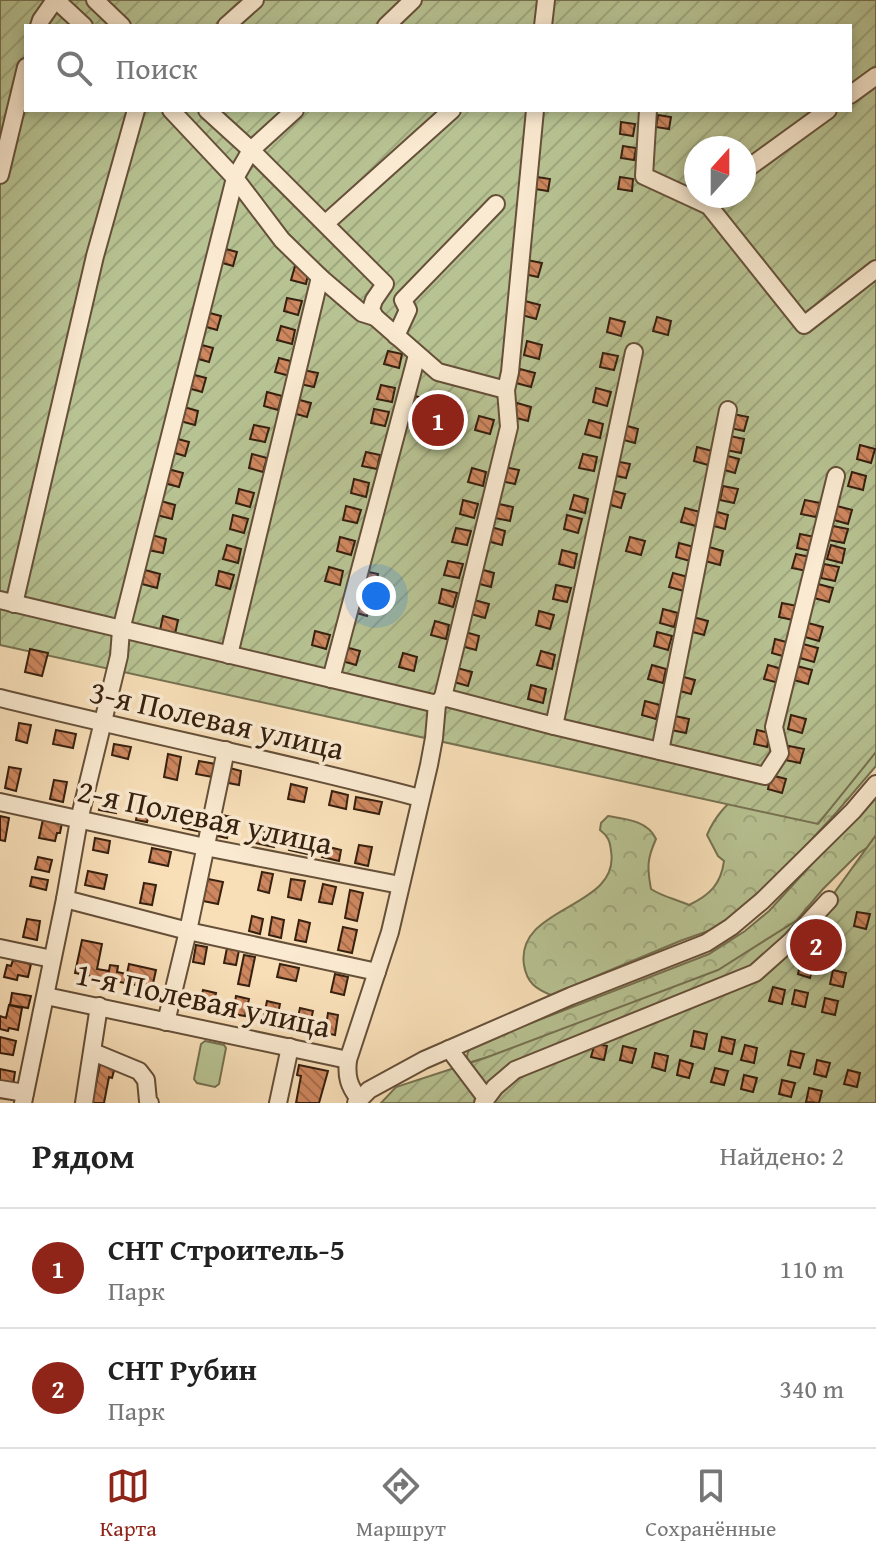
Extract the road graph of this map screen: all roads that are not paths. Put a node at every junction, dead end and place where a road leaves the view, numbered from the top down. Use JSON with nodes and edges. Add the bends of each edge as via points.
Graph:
{"nodes":[{"id":1,"x":55,"y":0,"type":"edge"},
{"id":2,"x":255,"y":0,"type":"edge"},
{"id":3,"x":413,"y":0,"type":"edge"},
{"id":4,"x":546,"y":0,"type":"edge"},
{"id":5,"x":97,"y":1,"type":"edge"},
{"id":6,"x":40,"y":24,"type":"edge"},
{"id":7,"x":82,"y":24,"type":"edge"},
{"id":8,"x":120,"y":24,"type":"edge"},
{"id":9,"x":228,"y":24,"type":"edge"},
{"id":10,"x":388,"y":24,"type":"edge"},
{"id":11,"x":543,"y":24,"type":"edge"},
{"id":12,"x":24,"y":75,"type":"edge"},
{"id":13,"x":876,"y":76,"type":"edge"},
{"id":14,"x":852,"y":94,"type":"edge"},
{"id":15,"x":135,"y":112,"type":"edge"},
{"id":16,"x":173,"y":112,"type":"edge"},
{"id":17,"x":209,"y":112,"type":"edge"},
{"id":18,"x":293,"y":112,"type":"edge"},
{"id":19,"x":450,"y":112,"type":"edge"},
{"id":20,"x":535,"y":112,"type":"edge"},
{"id":21,"x":648,"y":112,"type":"edge"},
{"id":22,"x":825,"y":112,"type":"edge"},
{"id":23,"x":251,"y":150,"type":"junction"},
{"id":24,"x":756,"y":162,"type":"edge"},
{"id":25,"x":0,"y":175,"type":"edge"},
{"id":26,"x":235,"y":178,"type":"junction"},
{"id":27,"x":684,"y":191,"type":"edge"},
{"id":28,"x":496,"y":204,"type":"dead end"},
{"id":29,"x":715,"y":208,"type":"edge"},
{"id":30,"x":326,"y":223,"type":"junction"},
{"id":31,"x":876,"y":269,"type":"edge"},
{"id":32,"x":320,"y":277,"type":"junction"},
{"id":33,"x":375,"y":317,"type":"junction"},
{"id":34,"x":396,"y":336,"type":"junction"},
{"id":35,"x":634,"y":352,"type":"dead end"},
{"id":36,"x":417,"y":355,"type":"junction"},
{"id":37,"x":506,"y":390,"type":"junction"},
{"id":38,"x":728,"y":410,"type":"dead end"},
{"id":39,"x":836,"y":476,"type":"dead end"},
{"id":40,"x":7,"y":602,"type":"edge"},
{"id":41,"x":121,"y":630,"type":"junction"},
{"id":42,"x":229,"y":655,"type":"junction"},
{"id":43,"x":331,"y":679,"type":"junction"},
{"id":44,"x":0,"y":698,"type":"edge"},
{"id":45,"x":440,"y":700,"type":"junction"},
{"id":46,"x":104,"y":724,"type":"junction"},
{"id":47,"x":554,"y":726,"type":"junction"},
{"id":48,"x":226,"y":750,"type":"junction"},
{"id":49,"x":660,"y":751,"type":"junction"},
{"id":50,"x":876,"y":784,"type":"edge"},
{"id":51,"x":420,"y":798,"type":"junction"},
{"id":52,"x":0,"y":802,"type":"edge"},
{"id":53,"x":79,"y":820,"type":"junction"},
{"id":54,"x":205,"y":847,"type":"junction"},
{"id":55,"x":400,"y":885,"type":"junction"},
{"id":56,"x":65,"y":899,"type":"junction"},
{"id":57,"x":829,"y":900,"type":"dead end"},
{"id":58,"x":188,"y":931,"type":"junction"},
{"id":59,"x":0,"y":948,"type":"edge"},
{"id":60,"x":52,"y":959,"type":"junction"},
{"id":61,"x":377,"y":972,"type":"junction"},
{"id":62,"x":46,"y":996,"type":"junction"},
{"id":63,"x":99,"y":1006,"type":"junction"},
{"id":64,"x":166,"y":1022,"type":"junction"},
{"id":65,"x":290,"y":1047,"type":"junction"},
{"id":66,"x":449,"y":1049,"type":"junction"},
{"id":67,"x":93,"y":1052,"type":"junction"},
{"id":68,"x":348,"y":1060,"type":"junction"},
{"id":69,"x":0,"y":1089,"type":"edge"},
{"id":70,"x":24,"y":1098,"type":"edge"},
{"id":71,"x":485,"y":1100,"type":"edge"},
{"id":72,"x":357,"y":1101,"type":"edge"},
{"id":73,"x":84,"y":1103,"type":"edge"},
{"id":74,"x":150,"y":1103,"type":"edge"},
{"id":75,"x":278,"y":1103,"type":"edge"}],
"edges":[{"from":1,"to":6,"type":"street"},
{"from":1,"to":7,"type":"street"},
{"from":2,"to":9,"type":"street"},
{"from":3,"to":10,"type":"street"},
{"from":4,"to":11,"type":"street"},
{"from":5,"to":8,"type":"street"},
{"from":12,"to":25,"type":"street"},
{"from":13,"to":14,"type":"street"},
{"from":15,"to":40,"type":"street"},
{"from":16,"to":26,"type":"street"},
{"from":17,"to":23,"type":"street"},
{"from":18,"to":23,"type":"street"},
{"from":19,"to":30,"type":"street"},
{"from":20,"to":37,"type":"street"},
{"from":21,"to":27,"type":"street","via":[[644,176]]},
{"from":22,"to":24,"type":"street"},
{"from":23,"to":26,"type":"street"},
{"from":23,"to":30,"type":"street"},
{"from":26,"to":32,"type":"street","via":[[282,240]]},
{"from":26,"to":41,"type":"street"},
{"from":28,"to":34,"type":"street","via":[[403,300],[408,310]]},
{"from":29,"to":31,"type":"street","via":[[804,325]]},
{"from":30,"to":33,"type":"street","via":[[385,284],[371,309]]},
{"from":32,"to":33,"type":"street","via":[[362,313]]},
{"from":32,"to":42,"type":"street"},
{"from":33,"to":34,"type":"street"},
{"from":34,"to":36,"type":"street"},
{"from":35,"to":47,"type":"street"},
{"from":36,"to":37,"type":"street","via":[[438,372]]},
{"from":36,"to":43,"type":"street"},
{"from":37,"to":45,"type":"street","via":[[509,427]]},
{"from":38,"to":49,"type":"street"},
{"from":39,"to":49,"type":"street","via":[[774,727],[780,753],[765,776]]},
{"from":40,"to":41,"type":"street"},
{"from":41,"to":42,"type":"street"},
{"from":41,"to":46,"type":"street"},
{"from":42,"to":43,"type":"street"},
{"from":43,"to":45,"type":"street"},
{"from":44,"to":46,"type":"street","name":"3-я Полевая улица"},
{"from":45,"to":47,"type":"street"},
{"from":45,"to":51,"type":"street"},
{"from":46,"to":48,"type":"street","name":"3-я Полевая улица"},
{"from":46,"to":53,"type":"street"},
{"from":47,"to":49,"type":"street"},
{"from":48,"to":51,"type":"street","name":"3-я Полевая улица"},
{"from":48,"to":54,"type":"street"},
{"from":50,"to":66,"type":"street","via":[[762,901],[706,943]]},
{"from":51,"to":55,"type":"street"},
{"from":52,"to":53,"type":"street","name":"2-я Полевая улица"},
{"from":53,"to":54,"type":"street","name":"2-я Полевая улица"},
{"from":53,"to":56,"type":"street"},
{"from":54,"to":55,"type":"street","name":"2-я Полевая улица"},
{"from":54,"to":58,"type":"street"},
{"from":55,"to":61,"type":"street"},
{"from":56,"to":58,"type":"street"},
{"from":56,"to":60,"type":"street"},
{"from":57,"to":71,"type":"street","via":[[755,973],[515,1070]]},
{"from":58,"to":61,"type":"street"},
{"from":58,"to":64,"type":"street"},
{"from":59,"to":60,"type":"street","name":"1-я Полевая улица"},
{"from":60,"to":62,"type":"street"},
{"from":61,"to":68,"type":"street"},
{"from":62,"to":63,"type":"street","name":"1-я Полевая улица"},
{"from":62,"to":70,"type":"street"},
{"from":63,"to":64,"type":"street","name":"1-я Полевая улица"},
{"from":63,"to":67,"type":"street"},
{"from":64,"to":65,"type":"street","name":"1-я Полевая улица"},
{"from":65,"to":68,"type":"street","name":"1-я Полевая улица"},
{"from":65,"to":75,"type":"street"},
{"from":66,"to":71,"type":"street"},
{"from":66,"to":72,"type":"street"},
{"from":67,"to":73,"type":"street"},
{"from":67,"to":74,"type":"street","via":[[139,1071]]},
{"from":68,"to":72,"type":"street","via":[[349,1086]]},
{"from":69,"to":70,"type":"street"}]}
